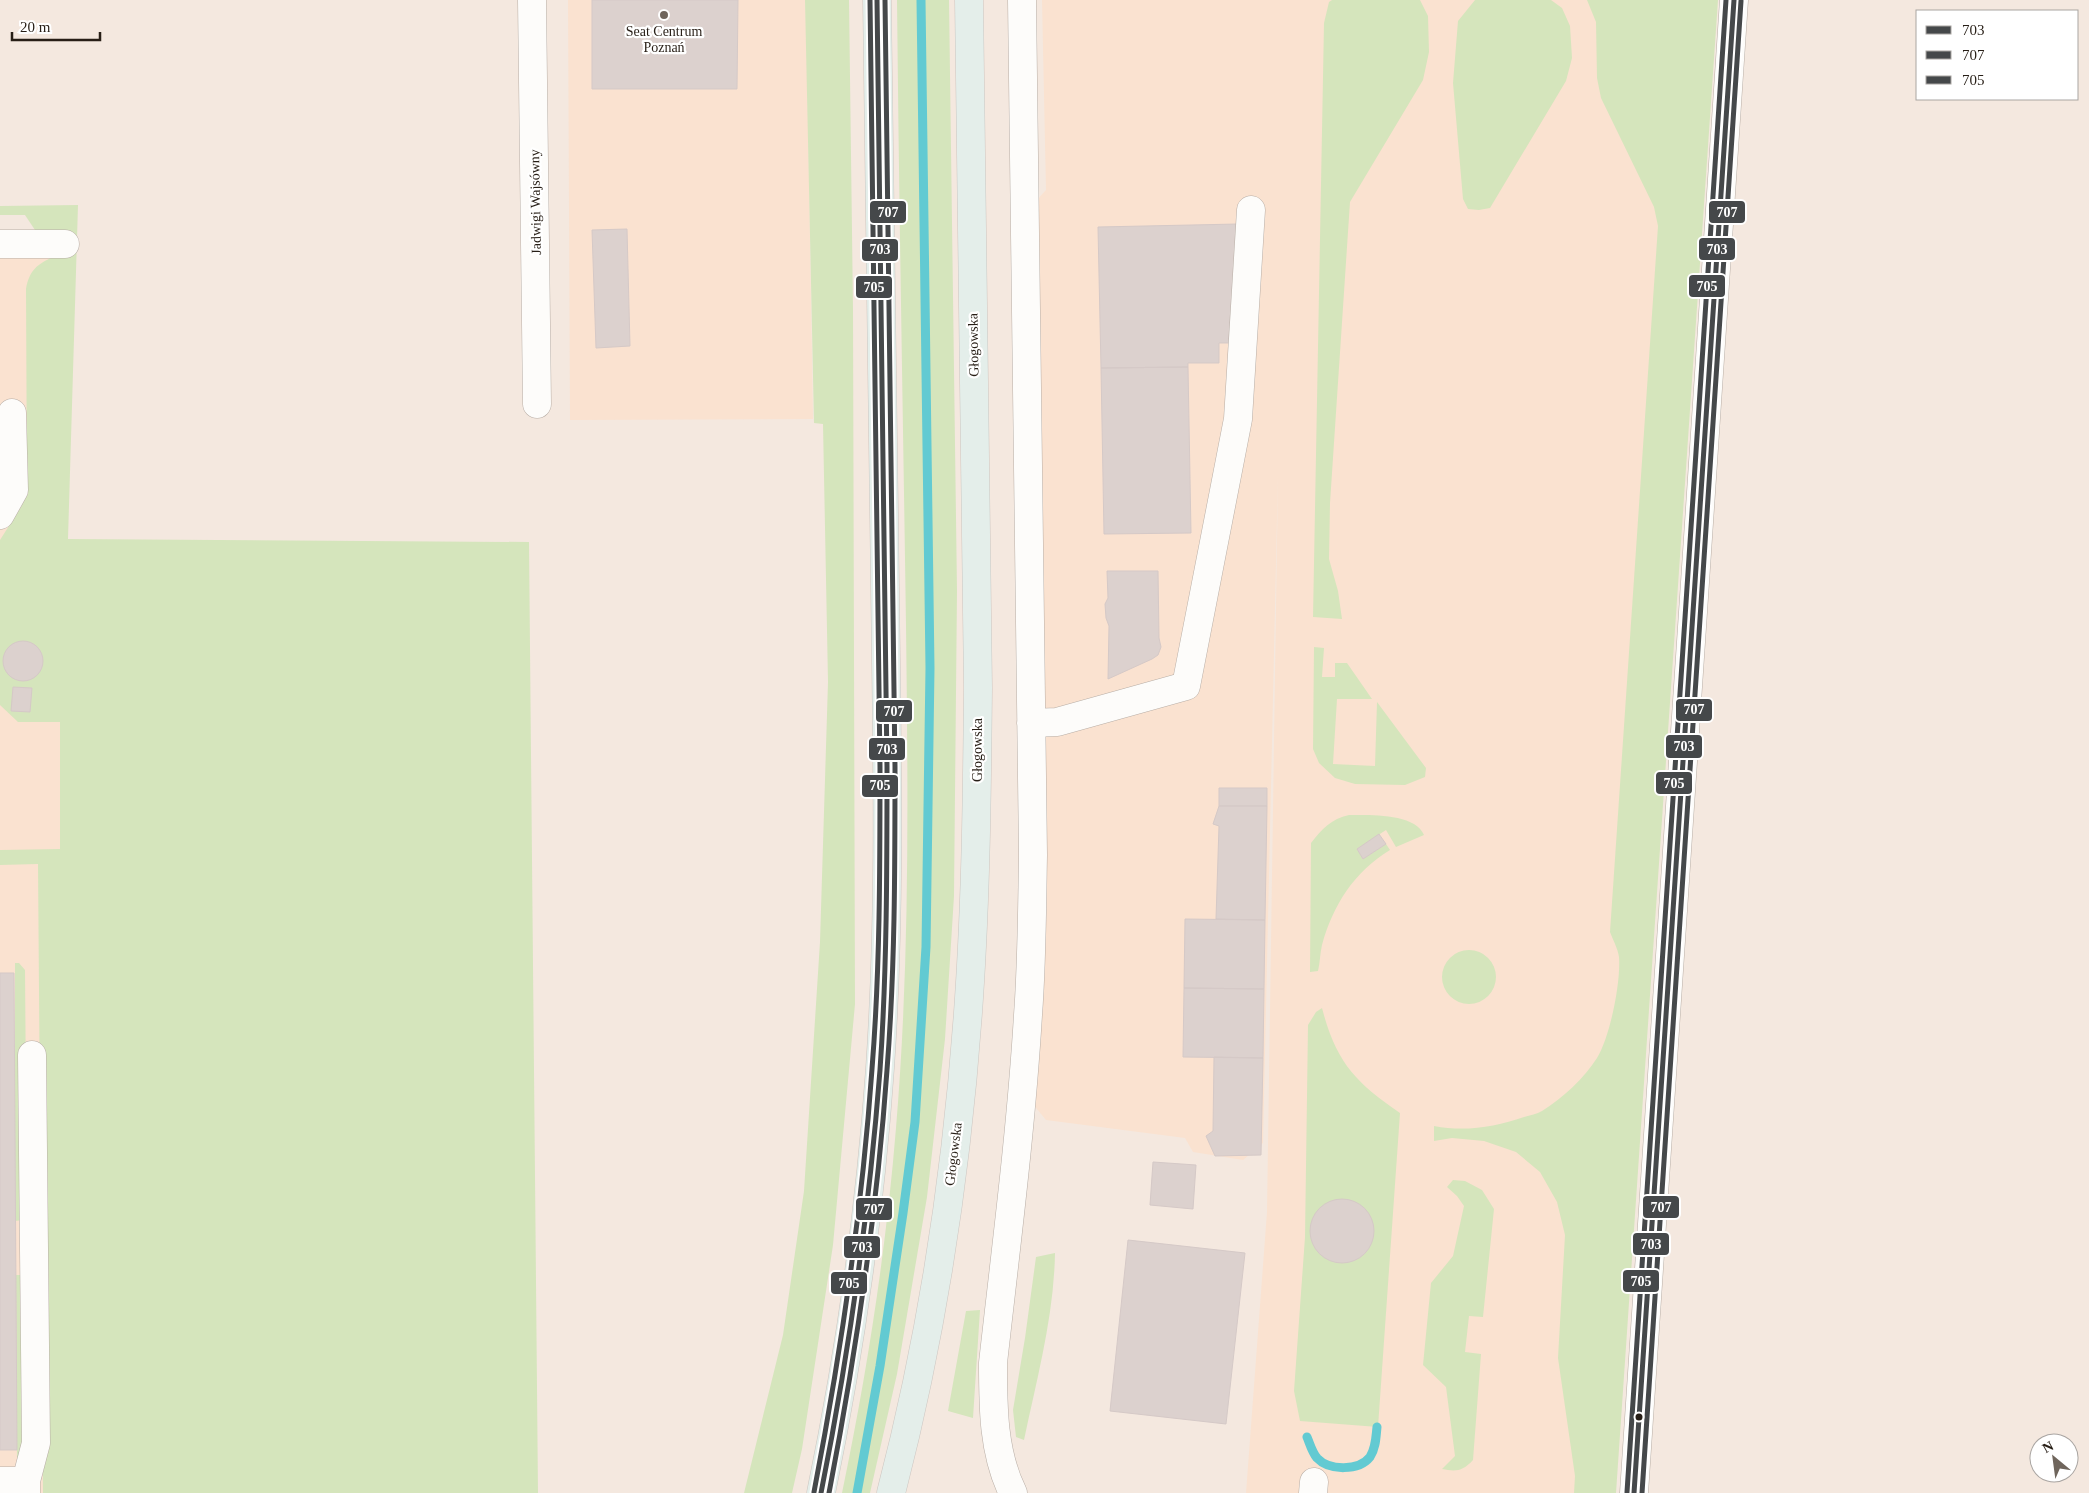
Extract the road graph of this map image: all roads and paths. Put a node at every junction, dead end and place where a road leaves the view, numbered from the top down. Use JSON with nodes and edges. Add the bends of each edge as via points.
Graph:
{"nodes":[{"id":1,"x":532,"y":0,"type":"edge"},
{"id":2,"x":877,"y":0,"type":"edge"},
{"id":3,"x":969,"y":0,"type":"edge"},
{"id":4,"x":1022,"y":0,"type":"edge"},
{"id":5,"x":1734,"y":0,"type":"edge"},
{"id":6,"x":1252,"y":210,"type":"dead end"},
{"id":7,"x":0,"y":244,"type":"edge"},
{"id":8,"x":66,"y":244,"type":"dead end"},
{"id":9,"x":537,"y":404,"type":"dead end"},
{"id":10,"x":12,"y":413,"type":"dead end"},
{"id":11,"x":0,"y":515,"type":"edge"},
{"id":12,"x":1031,"y":723,"type":"junction"},
{"id":13,"x":32,"y":1055,"type":"dead end"},
{"id":14,"x":18,"y":1485,"type":"edge"},
{"id":15,"x":822,"y":1493,"type":"edge"},
{"id":16,"x":891,"y":1493,"type":"edge"},
{"id":17,"x":1012,"y":1493,"type":"edge"},
{"id":18,"x":1634,"y":1493,"type":"edge"}],
"edges":[{"from":1,"to":9,"type":"street","name":"Jadwigi Wajsówny"},
{"from":2,"to":15,"type":"main road","via":[[887,910],[880,1067],[865,1223]]},
{"from":3,"to":16,"type":"main road","name":"Głogowska","via":[[978,688],[972,949],[959,1105],[946,1209],[919,1364]]},
{"from":4,"to":12,"type":"street"},
{"from":5,"to":18,"type":"street"},
{"from":6,"to":12,"type":"street","via":[[1238,419],[1186,686],[1057,722]]},
{"from":7,"to":8,"type":"street"},
{"from":10,"to":11,"type":"street","via":[[14,490]]},
{"from":12,"to":17,"type":"street","via":[[1033,855],[1028,1014],[1015,1176],[993,1363],[998,1451]]},
{"from":13,"to":14,"type":"street","via":[[36,1443]]}]}
